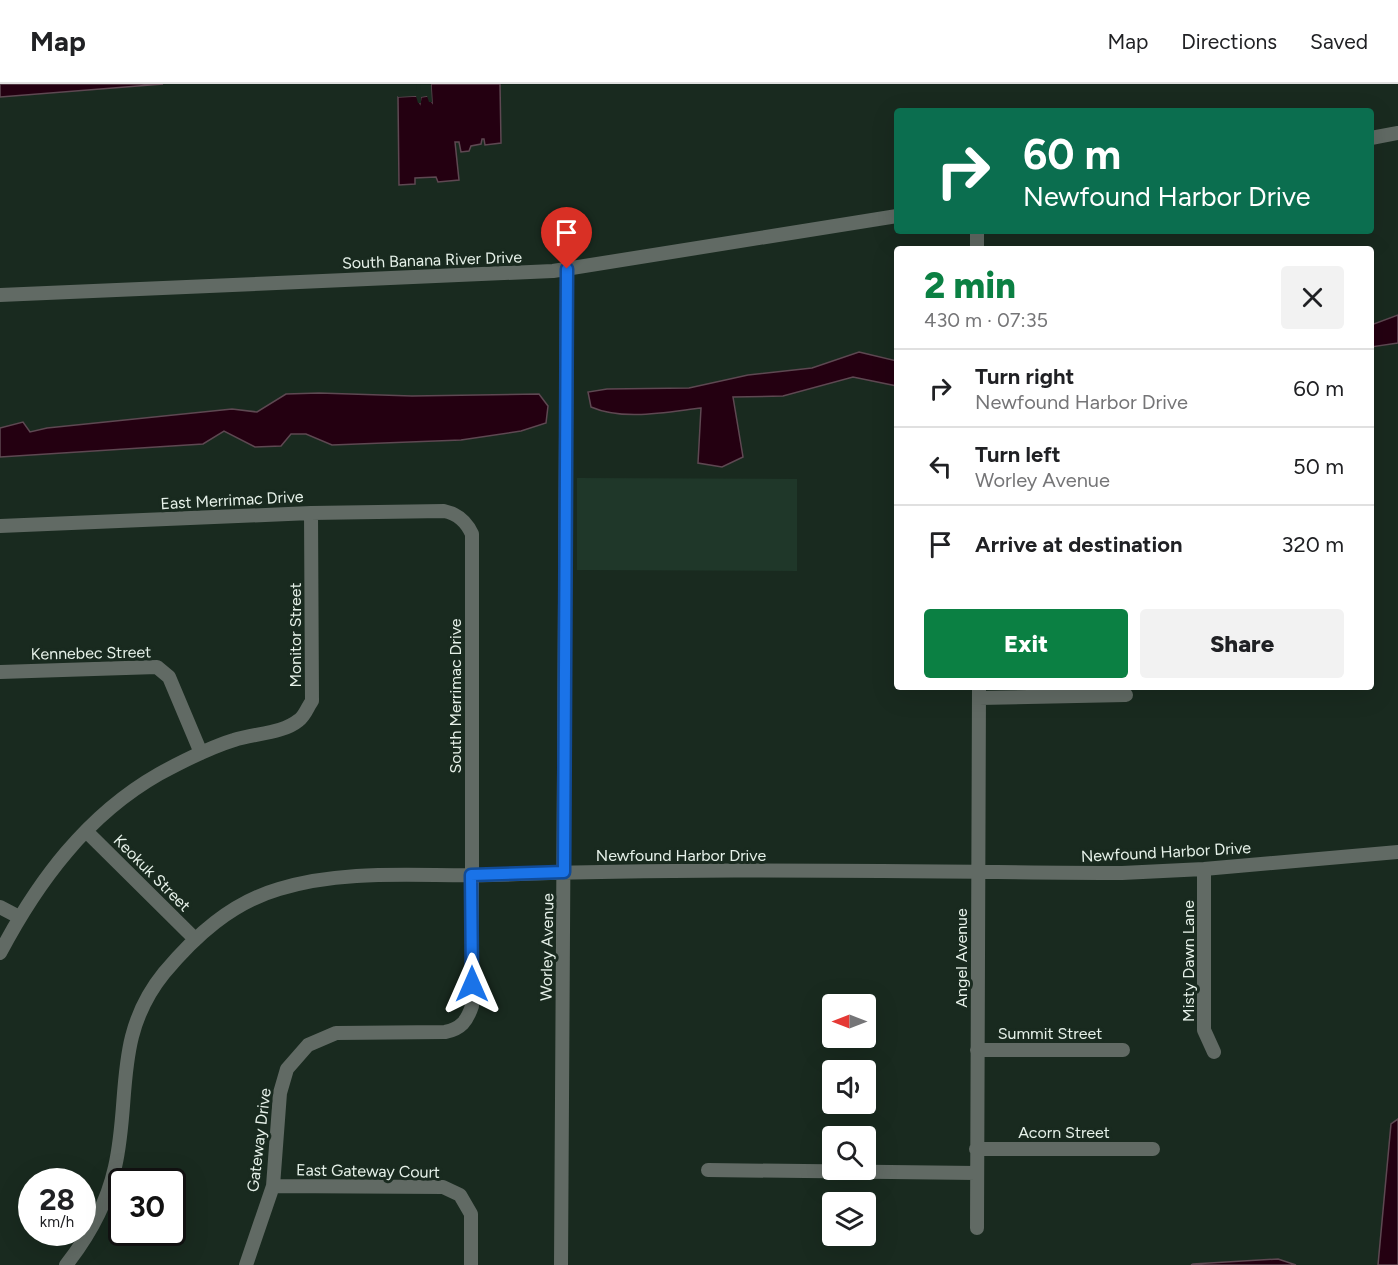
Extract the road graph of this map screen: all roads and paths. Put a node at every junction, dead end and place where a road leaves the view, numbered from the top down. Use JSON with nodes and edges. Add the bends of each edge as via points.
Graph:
{"nodes":[{"id":1,"x":1398,"y":133,"type":"edge"},
{"id":2,"x":1374,"y":137,"type":"edge"},
{"id":3,"x":894,"y":216,"type":"edge"},
{"id":4,"x":567,"y":269,"type":"junction"},
{"id":5,"x":0,"y":295,"type":"edge"},
{"id":6,"x":312,"y":513,"type":"junction"},
{"id":7,"x":462,"y":519,"type":"joint"},
{"id":8,"x":0,"y":526,"type":"edge"},
{"id":9,"x":0,"y":672,"type":"edge"},
{"id":10,"x":979,"y":692,"type":"edge"},
{"id":11,"x":1126,"y":695,"type":"dead end"},
{"id":12,"x":201,"y":753,"type":"junction"},
{"id":13,"x":86,"y":831,"type":"junction"},
{"id":14,"x":1398,"y":852,"type":"edge"},
{"id":15,"x":1204,"y":868,"type":"junction"},
{"id":16,"x":564,"y":872,"type":"junction"},
{"id":17,"x":978,"y":872,"type":"junction"},
{"id":18,"x":471,"y":875,"type":"junction"},
{"id":19,"x":0,"y":907,"type":"edge"},
{"id":20,"x":19,"y":917,"type":"junction"},
{"id":21,"x":195,"y":939,"type":"junction"},
{"id":22,"x":0,"y":953,"type":"edge"},
{"id":23,"x":977,"y":1050,"type":"junction"},
{"id":24,"x":1123,"y":1050,"type":"dead end"},
{"id":25,"x":1214,"y":1052,"type":"dead end"},
{"id":26,"x":976,"y":1149,"type":"junction"},
{"id":27,"x":1153,"y":1149,"type":"dead end"},
{"id":28,"x":708,"y":1170,"type":"dead end"},
{"id":29,"x":976,"y":1173,"type":"junction"},
{"id":30,"x":273,"y":1186,"type":"junction"},
{"id":31,"x":976,"y":1228,"type":"dead end"},
{"id":32,"x":66,"y":1265,"type":"edge"},
{"id":33,"x":246,"y":1265,"type":"edge"},
{"id":34,"x":471,"y":1265,"type":"edge"},
{"id":35,"x":561,"y":1265,"type":"edge"}],
"edges":[{"from":1,"to":2,"type":"street"},
{"from":3,"to":4,"type":"street","name":"South Banana River Drive"},
{"from":4,"to":5,"type":"street","name":"South Banana River Drive"},
{"from":4,"to":16,"type":"street","name":"Worley Avenue"},
{"from":6,"to":7,"type":"street","name":"East Merrimac Drive","via":[[444,511]]},
{"from":6,"to":8,"type":"street","name":"East Merrimac Drive"},
{"from":6,"to":12,"type":"street","name":"Monitor Street","via":[[312,701],[300,720],[281,729]]},
{"from":7,"to":18,"type":"street","name":"South Merrimac Drive","via":[[472,534]]},
{"from":9,"to":12,"type":"street","name":"Kennebec Street","via":[[158,667],[169,677]]},
{"from":10,"to":11,"type":"street"},
{"from":10,"to":17,"type":"street","name":"Angel Avenue"},
{"from":12,"to":13,"type":"street","name":"Monitor Street","via":[[116,803]]},
{"from":13,"to":20,"type":"street","name":"Monitor Street","via":[[51,869]]},
{"from":13,"to":21,"type":"street","name":"Keokuk Street"},
{"from":14,"to":15,"type":"street","name":"Newfound Harbor Drive"},
{"from":15,"to":17,"type":"street","name":"Newfound Harbor Drive","via":[[1122,873]]},
{"from":15,"to":25,"type":"street","name":"Misty Dawn Lane","via":[[1204,1030]]},
{"from":16,"to":17,"type":"street","name":"Newfound Harbor Drive"},
{"from":16,"to":18,"type":"street","name":"Newfound Harbor Drive"},
{"from":16,"to":35,"type":"street","name":"Worley Avenue"},
{"from":17,"to":23,"type":"street","name":"Angel Avenue"},
{"from":18,"to":21,"type":"street","name":"Newfound Harbor Drive","via":[[337,877],[296,884],[243,903]]},
{"from":18,"to":30,"type":"street","name":"Gateway Drive","via":[[469,1016],[463,1024],[445,1032],[336,1034],[308,1046],[287,1070],[280,1093]]},
{"from":19,"to":20,"type":"street"},
{"from":20,"to":22,"type":"street","name":"Monitor Street"},
{"from":21,"to":32,"type":"street","name":"Newfound Harbor Drive","via":[[162,976],[139,1019],[126,1060],[118,1150],[110,1187],[99,1214]]},
{"from":23,"to":24,"type":"street","name":"Summit Street"},
{"from":23,"to":26,"type":"street","name":"Angel Avenue"},
{"from":26,"to":27,"type":"street","name":"Acorn Street"},
{"from":26,"to":29,"type":"street","name":"Angel Avenue"},
{"from":28,"to":29,"type":"street"},
{"from":29,"to":31,"type":"street","name":"Angel Avenue"},
{"from":30,"to":33,"type":"street","name":"Gateway Drive"},
{"from":30,"to":34,"type":"street","name":"East Gateway Court","via":[[443,1187],[460,1195],[471,1214]]}]}
